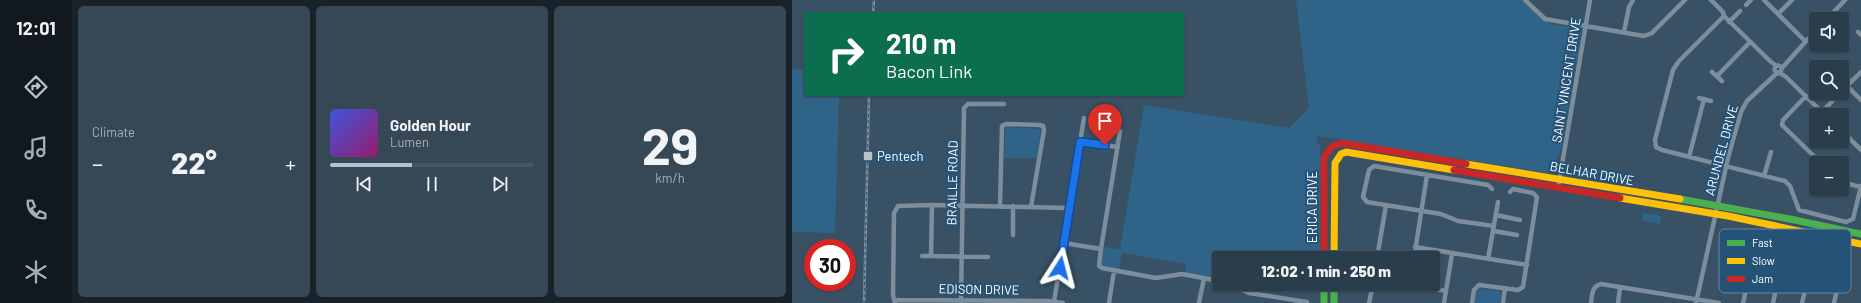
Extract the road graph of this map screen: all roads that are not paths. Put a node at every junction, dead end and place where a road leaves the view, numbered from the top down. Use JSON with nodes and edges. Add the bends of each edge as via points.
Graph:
{"nodes":[{"id":1,"x":1525,"y":0,"type":"edge"},
{"id":2,"x":1590,"y":0,"type":"edge"},
{"id":3,"x":1633,"y":0,"type":"edge"},
{"id":4,"x":1685,"y":0,"type":"edge"},
{"id":5,"x":1711,"y":0,"type":"edge"},
{"id":6,"x":1751,"y":0,"type":"edge"},
{"id":7,"x":1764,"y":0,"type":"edge"},
{"id":8,"x":1792,"y":0,"type":"edge"},
{"id":9,"x":1845,"y":0,"type":"edge"},
{"id":10,"x":1746,"y":5,"type":"dead end"},
{"id":11,"x":1740,"y":11,"type":"dead end"},
{"id":12,"x":1834,"y":12,"type":"edge"},
{"id":13,"x":1778,"y":14,"type":"junction"},
{"id":14,"x":1724,"y":16,"type":"junction"},
{"id":15,"x":1729,"y":22,"type":"junction"},
{"id":16,"x":1586,"y":26,"type":"junction"},
{"id":17,"x":1624,"y":32,"type":"junction"},
{"id":18,"x":1809,"y":37,"type":"edge"},
{"id":19,"x":1805,"y":41,"type":"junction"},
{"id":20,"x":1750,"y":42,"type":"junction"},
{"id":21,"x":1778,"y":69,"type":"junction"},
{"id":22,"x":1712,"y":72,"type":"dead end"},
{"id":23,"x":1861,"y":72,"type":"edge"},
{"id":24,"x":1717,"y":76,"type":"junction"},
{"id":25,"x":1722,"y":81,"type":"dead end"},
{"id":26,"x":1851,"y":82,"type":"edge"},
{"id":27,"x":1849,"y":88,"type":"edge"},
{"id":28,"x":1806,"y":96,"type":"junction"},
{"id":29,"x":1835,"y":100,"type":"edge"},
{"id":30,"x":1861,"y":100,"type":"edge"},
{"id":31,"x":1711,"y":101,"type":"dead end"},
{"id":32,"x":1004,"y":104,"type":"dead end"},
{"id":33,"x":1819,"y":108,"type":"edge"},
{"id":34,"x":1828,"y":108,"type":"edge"},
{"id":35,"x":1084,"y":118,"type":"dead end"},
{"id":36,"x":1120,"y":131,"type":"dead end"},
{"id":37,"x":1849,"y":138,"type":"edge"},
{"id":38,"x":1080,"y":142,"type":"junction"},
{"id":39,"x":1118,"y":147,"type":"junction"},
{"id":40,"x":1861,"y":150,"type":"edge"},
{"id":41,"x":1771,"y":152,"type":"dead end"},
{"id":42,"x":1814,"y":156,"type":"edge"},
{"id":43,"x":1325,"y":157,"type":"joint"},
{"id":44,"x":1689,"y":157,"type":"junction"},
{"id":45,"x":1335,"y":163,"type":"joint"},
{"id":46,"x":1727,"y":167,"type":"junction"},
{"id":47,"x":1427,"y":175,"type":"junction"},
{"id":48,"x":1764,"y":176,"type":"junction"},
{"id":49,"x":1560,"y":179,"type":"junction"},
{"id":50,"x":1849,"y":184,"type":"edge"},
{"id":51,"x":1861,"y":187,"type":"edge"},
{"id":52,"x":1558,"y":188,"type":"junction"},
{"id":53,"x":1492,"y":190,"type":"dead end"},
{"id":54,"x":1510,"y":192,"type":"dead end"},
{"id":55,"x":1498,"y":202,"type":"dead end"},
{"id":56,"x":932,"y":205,"type":"junction"},
{"id":57,"x":1386,"y":205,"type":"junction"},
{"id":58,"x":962,"y":206,"type":"junction"},
{"id":59,"x":1000,"y":206,"type":"junction"},
{"id":60,"x":1013,"y":206,"type":"junction"},
{"id":61,"x":1030,"y":207,"type":"junction"},
{"id":62,"x":1069,"y":208,"type":"junction"},
{"id":63,"x":1717,"y":210,"type":"junction"},
{"id":64,"x":1421,"y":211,"type":"junction"},
{"id":65,"x":1496,"y":215,"type":"junction"},
{"id":66,"x":1520,"y":220,"type":"dead end"},
{"id":67,"x":1494,"y":229,"type":"junction"},
{"id":68,"x":1797,"y":229,"type":"edge"},
{"id":69,"x":1832,"y":229,"type":"edge"},
{"id":70,"x":1851,"y":232,"type":"edge"},
{"id":71,"x":1861,"y":234,"type":"edge"},
{"id":72,"x":1013,"y":235,"type":"dead end"},
{"id":73,"x":1517,"y":235,"type":"dead end"},
{"id":74,"x":1851,"y":242,"type":"edge"},
{"id":75,"x":1064,"y":243,"type":"junction"},
{"id":76,"x":1861,"y":244,"type":"edge"},
{"id":77,"x":1415,"y":247,"type":"junction"},
{"id":78,"x":1100,"y":249,"type":"junction"},
{"id":79,"x":1324,"y":251,"type":"edge"},
{"id":80,"x":1334,"y":251,"type":"edge"},
{"id":81,"x":1378,"y":251,"type":"edge"},
{"id":82,"x":1415,"y":251,"type":"edge"},
{"id":83,"x":1452,"y":254,"type":"junction"},
{"id":84,"x":922,"y":256,"type":"dead end"},
{"id":85,"x":931,"y":256,"type":"junction"},
{"id":86,"x":961,"y":257,"type":"junction"},
{"id":87,"x":988,"y":258,"type":"dead end"},
{"id":88,"x":1488,"y":259,"type":"junction"},
{"id":89,"x":1527,"y":265,"type":"junction"},
{"id":90,"x":1114,"y":271,"type":"junction"},
{"id":91,"x":1204,"y":278,"type":"junction"},
{"id":92,"x":1212,"y":279,"type":"edge"},
{"id":93,"x":1505,"y":288,"type":"junction"},
{"id":94,"x":1620,"y":288,"type":"junction"},
{"id":95,"x":1440,"y":289,"type":"edge"},
{"id":96,"x":1446,"y":290,"type":"junction"},
{"id":97,"x":1245,"y":291,"type":"edge"},
{"id":98,"x":1324,"y":291,"type":"edge"},
{"id":99,"x":1334,"y":291,"type":"edge"},
{"id":100,"x":1372,"y":291,"type":"edge"},
{"id":101,"x":1745,"y":293,"type":"edge"},
{"id":102,"x":1775,"y":293,"type":"edge"},
{"id":103,"x":1804,"y":293,"type":"edge"},
{"id":104,"x":1836,"y":293,"type":"edge"},
{"id":105,"x":895,"y":301,"type":"edge"},
{"id":106,"x":961,"y":301,"type":"edge"},
{"id":107,"x":1291,"y":301,"type":"edge"},
{"id":108,"x":1696,"y":301,"type":"edge"},
{"id":109,"x":1054,"y":302,"type":"junction"},
{"id":110,"x":1306,"y":302,"type":"edge"},
{"id":111,"x":1063,"y":303,"type":"edge"},
{"id":112,"x":1109,"y":303,"type":"edge"},
{"id":113,"x":1199,"y":303,"type":"edge"},
{"id":114,"x":1324,"y":303,"type":"edge"},
{"id":115,"x":1334,"y":303,"type":"edge"},
{"id":116,"x":1369,"y":303,"type":"edge"},
{"id":117,"x":1444,"y":303,"type":"edge"},
{"id":118,"x":1472,"y":303,"type":"edge"},
{"id":119,"x":1503,"y":303,"type":"edge"},
{"id":120,"x":1591,"y":303,"type":"edge"},
{"id":121,"x":1618,"y":303,"type":"edge"},
{"id":122,"x":1719,"y":303,"type":"edge"},
{"id":123,"x":1743,"y":303,"type":"edge"},
{"id":124,"x":1773,"y":303,"type":"edge"},
{"id":125,"x":1802,"y":303,"type":"edge"},
{"id":126,"x":1834,"y":303,"type":"edge"}],
"edges":[{"from":1,"to":16,"type":"street","via":[[1545,19]]},
{"from":2,"to":16,"type":"street","name":"SAINT VINCENT DRIVE"},
{"from":3,"to":17,"type":"street"},
{"from":4,"to":17,"type":"street","via":[[1652,34],[1644,36]]},
{"from":5,"to":14,"type":"street"},
{"from":6,"to":10,"type":"street"},
{"from":7,"to":13,"type":"street"},
{"from":8,"to":13,"type":"street"},
{"from":9,"to":12,"type":"street"},
{"from":11,"to":15,"type":"street"},
{"from":13,"to":19,"type":"street"},
{"from":14,"to":15,"type":"street"},
{"from":14,"to":44,"type":"street","via":[[1675,65],[1655,140],[1658,149]]},
{"from":15,"to":20,"type":"street"},
{"from":16,"to":17,"type":"street"},
{"from":16,"to":49,"type":"street","name":"SAINT VINCENT DRIVE"},
{"from":18,"to":19,"type":"street","name":"ARUNDEL DRIVE"},
{"from":19,"to":21,"type":"street","name":"ARUNDEL DRIVE"},
{"from":20,"to":21,"type":"street"},
{"from":20,"to":24,"type":"street"},
{"from":21,"to":28,"type":"street"},
{"from":21,"to":46,"type":"street","name":"ARUNDEL DRIVE","via":[[1744,106]]},
{"from":22,"to":24,"type":"street"},
{"from":23,"to":26,"type":"street"},
{"from":24,"to":25,"type":"street"},
{"from":27,"to":30,"type":"street"},
{"from":28,"to":33,"type":"street"},
{"from":28,"to":42,"type":"street","via":[[1782,124]]},
{"from":29,"to":34,"type":"street"},
{"from":31,"to":44,"type":"street","via":[[1701,99]]},
{"from":32,"to":58,"type":"street","name":"BRAILLE ROAD","via":[[968,104],[964,108]]},
{"from":35,"to":38,"type":"street"},
{"from":36,"to":39,"type":"street"},
{"from":37,"to":40,"type":"street"},
{"from":38,"to":39,"type":"street"},
{"from":38,"to":62,"type":"street"},
{"from":39,"to":78,"type":"street"},
{"from":41,"to":48,"type":"street"},
{"from":43,"to":49,"type":"main road","name":"BELHAR DRIVE","via":[[1335,144],[1342,143]]},
{"from":43,"to":79,"type":"main road","name":"ERICA DRIVE"},
{"from":44,"to":46,"type":"street"},
{"from":45,"to":52,"type":"main road","name":"BELHAR DRIVE","via":[[1341,154],[1352,152]]},
{"from":45,"to":80,"type":"main road","name":"ERICA DRIVE"},
{"from":46,"to":48,"type":"street"},
{"from":46,"to":63,"type":"street","name":"ARUNDEL DRIVE"},
{"from":47,"to":53,"type":"street","via":[[1488,185]]},
{"from":47,"to":57,"type":"street","via":[[1376,166],[1371,168],[1363,197],[1367,202]]},
{"from":47,"to":64,"type":"street"},
{"from":48,"to":51,"type":"street","via":[[1788,183],[1799,210],[1846,222],[1853,219]]},
{"from":49,"to":52,"type":"street","name":"SAINT VINCENT DRIVE"},
{"from":49,"to":63,"type":"main road","name":"BELHAR DRIVE"},
{"from":50,"to":51,"type":"street"},
{"from":52,"to":63,"type":"main road","name":"BELHAR DRIVE"},
{"from":54,"to":89,"type":"street","via":[[1513,189],[1533,193],[1538,197]]},
{"from":55,"to":65,"type":"street"},
{"from":56,"to":58,"type":"street"},
{"from":56,"to":85,"type":"street"},
{"from":56,"to":105,"type":"street","via":[[902,205],[895,210]]},
{"from":57,"to":64,"type":"street"},
{"from":57,"to":81,"type":"street"},
{"from":58,"to":59,"type":"street"},
{"from":58,"to":86,"type":"street","name":"BRAILLE ROAD"},
{"from":59,"to":60,"type":"street"},
{"from":59,"to":61,"type":"street","via":[[1002,126],[1040,125],[1044,130]]},
{"from":60,"to":61,"type":"street"},
{"from":60,"to":72,"type":"street"},
{"from":61,"to":62,"type":"street"},
{"from":62,"to":75,"type":"street"},
{"from":63,"to":68,"type":"main road","name":"BELHAR DRIVE"},
{"from":63,"to":69,"type":"main road","name":"BELHAR DRIVE"},
{"from":63,"to":108,"type":"street","name":"ARUNDEL DRIVE"},
{"from":64,"to":67,"type":"street"},
{"from":64,"to":77,"type":"street"},
{"from":65,"to":66,"type":"street"},
{"from":65,"to":67,"type":"street"},
{"from":67,"to":73,"type":"street"},
{"from":67,"to":88,"type":"street"},
{"from":70,"to":71,"type":"main road","name":"BELHAR DRIVE"},
{"from":74,"to":76,"type":"main road","name":"BELHAR DRIVE"},
{"from":75,"to":78,"type":"street"},
{"from":75,"to":109,"type":"street"},
{"from":77,"to":82,"type":"street"},
{"from":77,"to":83,"type":"street"},
{"from":78,"to":90,"type":"street","via":[[1099,266]]},
{"from":83,"to":88,"type":"street"},
{"from":83,"to":96,"type":"street"},
{"from":84,"to":85,"type":"street"},
{"from":85,"to":86,"type":"street"},
{"from":86,"to":87,"type":"street"},
{"from":86,"to":106,"type":"street","name":"BRAILLE ROAD"},
{"from":88,"to":89,"type":"street"},
{"from":89,"to":93,"type":"street","via":[[1522,289]]},
{"from":90,"to":91,"type":"street","via":[[1156,278],[1182,274]]},
{"from":90,"to":112,"type":"street"},
{"from":91,"to":92,"type":"street"},
{"from":91,"to":113,"type":"street"},
{"from":93,"to":118,"type":"street","via":[[1479,285],[1474,290]]},
{"from":93,"to":119,"type":"street"},
{"from":94,"to":108,"type":"street"},
{"from":94,"to":120,"type":"street","via":[[1601,284],[1597,286]]},
{"from":94,"to":121,"type":"street"},
{"from":95,"to":96,"type":"street"},
{"from":96,"to":117,"type":"street"},
{"from":97,"to":107,"type":"street"},
{"from":98,"to":114,"type":"main road"},
{"from":99,"to":115,"type":"main road"},
{"from":100,"to":116,"type":"street"},
{"from":101,"to":123,"type":"street"},
{"from":102,"to":124,"type":"street"},
{"from":103,"to":125,"type":"street"},
{"from":104,"to":126,"type":"street"},
{"from":105,"to":106,"type":"street","name":"EDISON DRIVE"},
{"from":106,"to":109,"type":"street","name":"EDISON DRIVE"},
{"from":107,"to":110,"type":"street"},
{"from":108,"to":122,"type":"street"},
{"from":109,"to":111,"type":"street","name":"EDISON DRIVE"}]}
